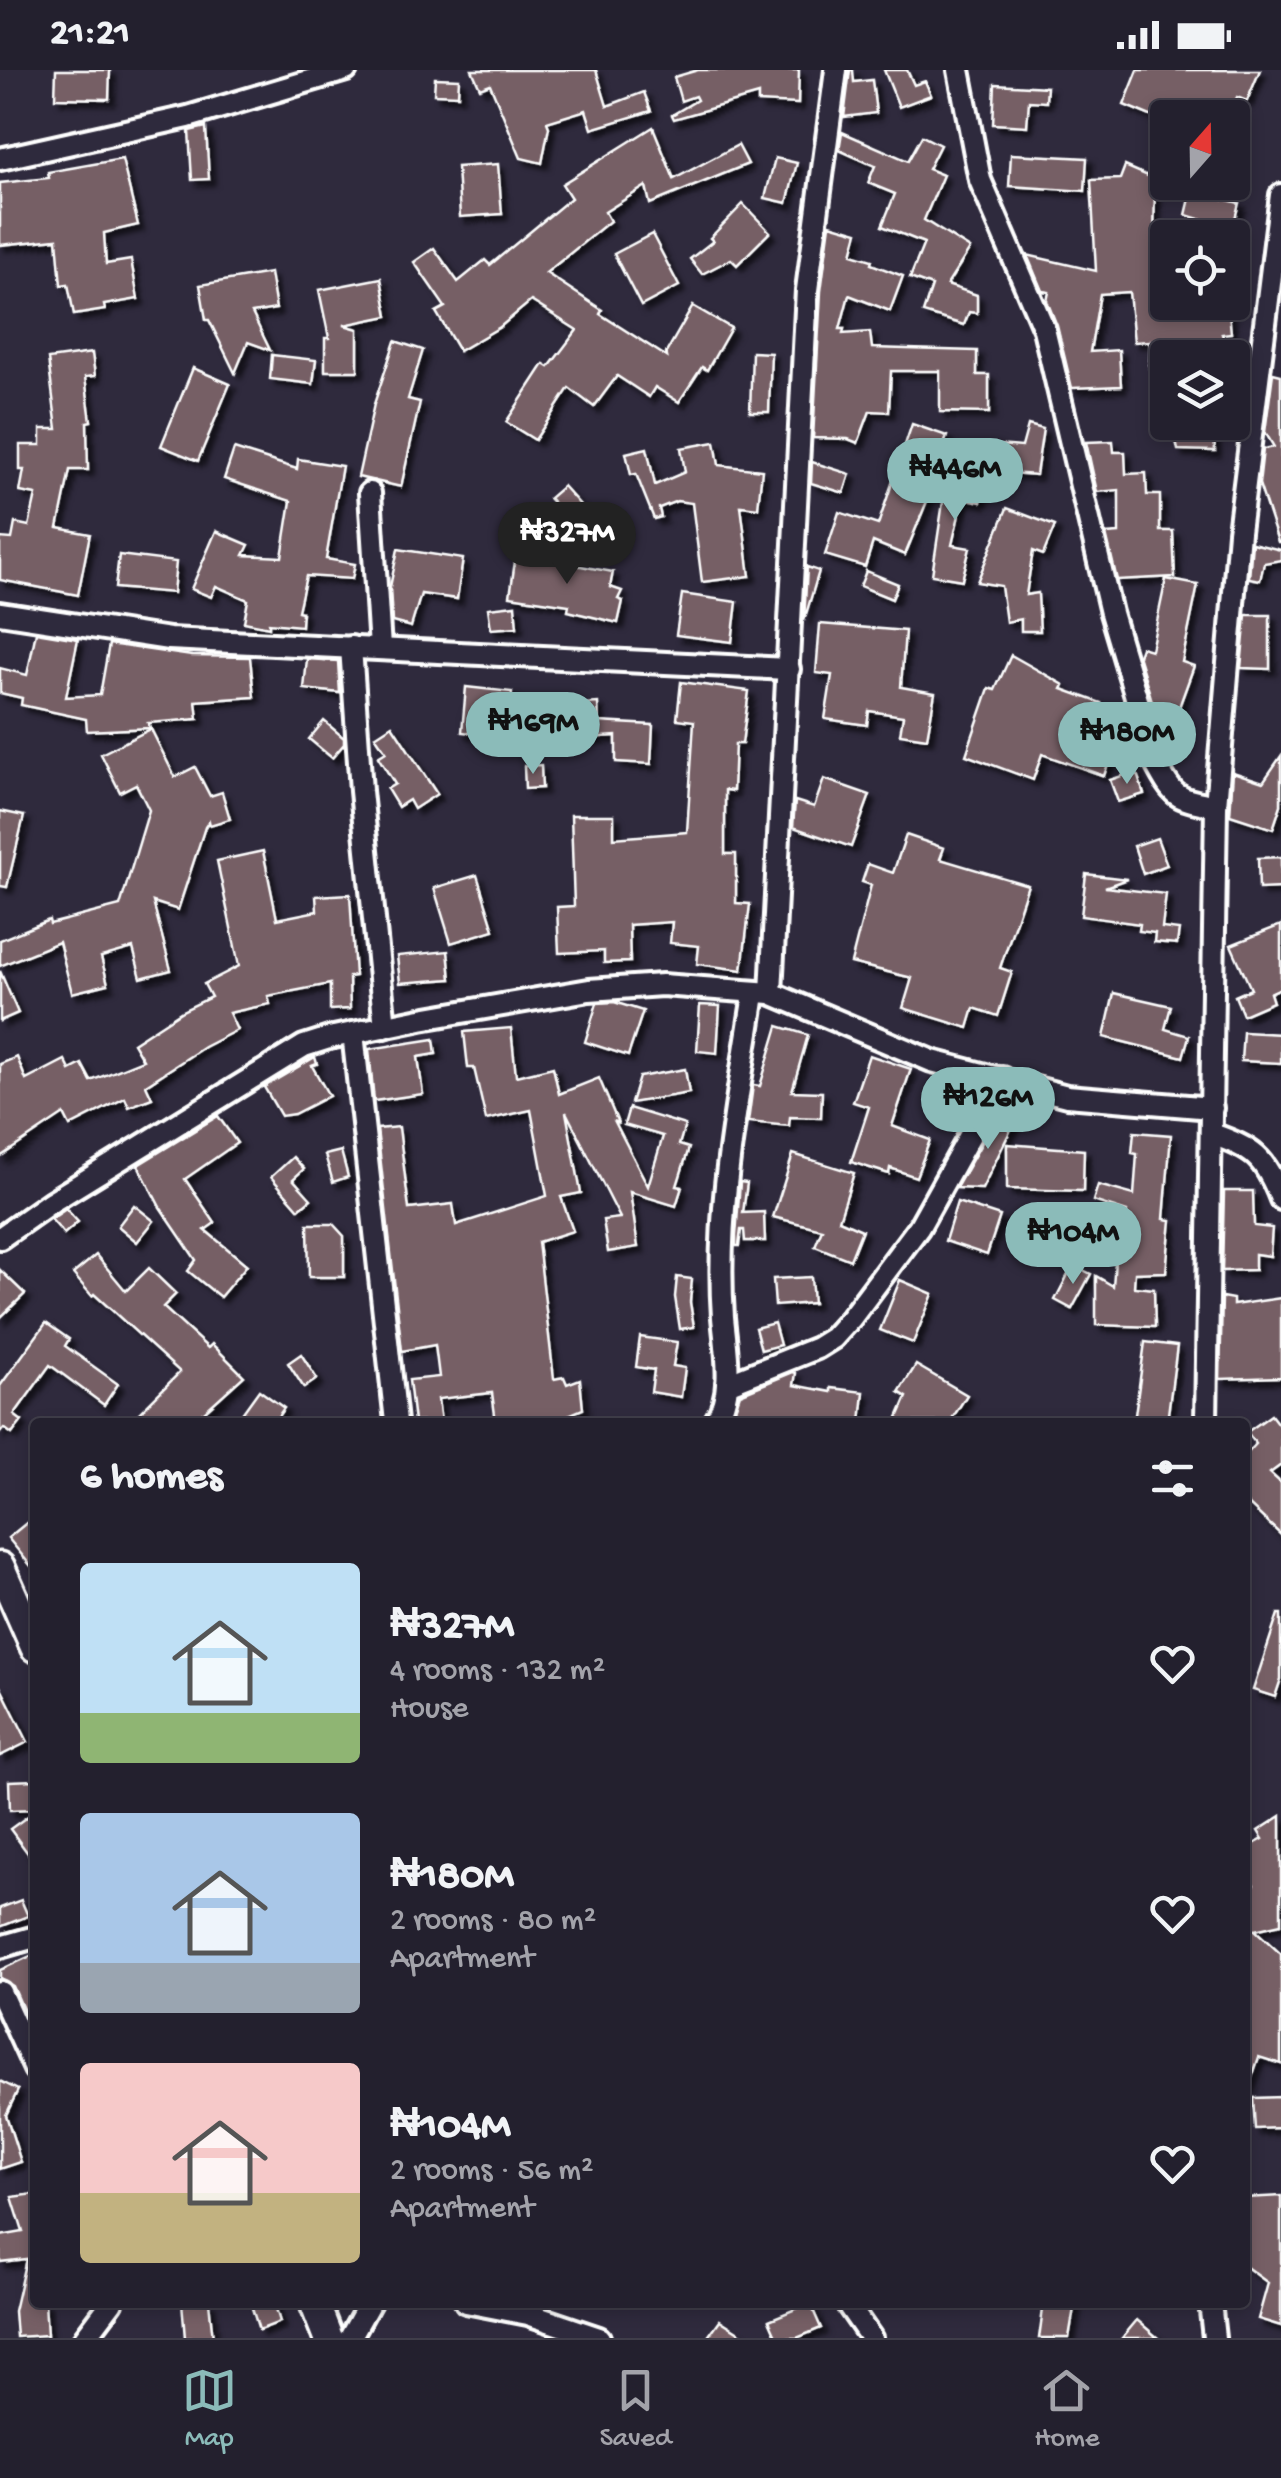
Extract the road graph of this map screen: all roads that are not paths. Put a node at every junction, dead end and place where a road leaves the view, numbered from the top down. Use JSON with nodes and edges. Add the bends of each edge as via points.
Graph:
{"nodes":[{"id":1,"x":346,"y":70,"type":"edge"},
{"id":2,"x":836,"y":70,"type":"edge"},
{"id":3,"x":959,"y":70,"type":"edge"},
{"id":4,"x":0,"y":159,"type":"edge"},
{"id":5,"x":1281,"y":194,"type":"edge"},
{"id":6,"x":1273,"y":332,"type":"edge"},
{"id":7,"x":370,"y":493,"type":"dead end"},
{"id":8,"x":0,"y":613,"type":"edge"},
{"id":9,"x":350,"y":647,"type":"junction"},
{"id":10,"x":380,"y":648,"type":"junction"},
{"id":11,"x":789,"y":669,"type":"junction"},
{"id":12,"x":1216,"y":806,"type":"junction"},
{"id":13,"x":762,"y":994,"type":"junction"},
{"id":14,"x":385,"y":1026,"type":"junction"},
{"id":15,"x":353,"y":1033,"type":"junction"},
{"id":16,"x":1002,"y":1078,"type":"junction"},
{"id":17,"x":1212,"y":1108,"type":"junction"},
{"id":18,"x":1212,"y":1134,"type":"junction"},
{"id":19,"x":1281,"y":1198,"type":"edge"},
{"id":20,"x":0,"y":1238,"type":"edge"},
{"id":21,"x":727,"y":1384,"type":"junction"},
{"id":22,"x":396,"y":1418,"type":"edge"},
{"id":23,"x":716,"y":1418,"type":"edge"},
{"id":24,"x":1206,"y":1418,"type":"edge"},
{"id":25,"x":0,"y":1567,"type":"edge"},
{"id":26,"x":30,"y":1636,"type":"edge"},
{"id":27,"x":30,"y":1938,"type":"edge"},
{"id":28,"x":0,"y":1947,"type":"edge"},
{"id":29,"x":0,"y":1992,"type":"edge"},
{"id":30,"x":30,"y":2059,"type":"edge"},
{"id":31,"x":108,"y":2308,"type":"edge"},
{"id":32,"x":316,"y":2308,"type":"edge"},
{"id":33,"x":367,"y":2308,"type":"edge"},
{"id":34,"x":497,"y":2308,"type":"edge"},
{"id":35,"x":850,"y":2308,"type":"edge"},
{"id":36,"x":1211,"y":2308,"type":"edge"},
{"id":37,"x":85,"y":2338,"type":"edge"},
{"id":38,"x":328,"y":2338,"type":"edge"},
{"id":39,"x":350,"y":2338,"type":"edge"},
{"id":40,"x":599,"y":2338,"type":"edge"},
{"id":41,"x":871,"y":2338,"type":"edge"},
{"id":42,"x":1214,"y":2338,"type":"edge"}],
"edges":[{"from":1,"to":4,"type":"street","via":[[188,117]]},
{"from":2,"to":11,"type":"street","via":[[807,290]]},
{"from":3,"to":12,"type":"street","via":[[980,180],[1044,329],[1111,613],[1156,764],[1180,799]]},
{"from":5,"to":6,"type":"street"},
{"from":6,"to":12,"type":"street","via":[[1238,532]]},
{"from":7,"to":10,"type":"street"},
{"from":8,"to":9,"type":"street","via":[[169,639]]},
{"from":9,"to":10,"type":"street"},
{"from":9,"to":14,"type":"street"},
{"from":10,"to":11,"type":"street"},
{"from":11,"to":13,"type":"street"},
{"from":12,"to":17,"type":"street"},
{"from":13,"to":14,"type":"street","via":[[639,985]]},
{"from":13,"to":16,"type":"street","via":[[915,1055]]},
{"from":13,"to":21,"type":"street","via":[[725,1186]]},
{"from":14,"to":15,"type":"street"},
{"from":15,"to":20,"type":"street","via":[[304,1046]]},
{"from":15,"to":22,"type":"street"},
{"from":16,"to":17,"type":"street","via":[[1083,1098]]},
{"from":16,"to":21,"type":"street","via":[[935,1201],[851,1318],[817,1348]]},
{"from":17,"to":18,"type":"street"},
{"from":18,"to":19,"type":"street","via":[[1259,1156]]},
{"from":18,"to":24,"type":"street"},
{"from":21,"to":23,"type":"street"},
{"from":25,"to":26,"type":"street"},
{"from":27,"to":28,"type":"street"},
{"from":29,"to":30,"type":"street"},
{"from":31,"to":37,"type":"street"},
{"from":32,"to":38,"type":"street"},
{"from":33,"to":39,"type":"street"},
{"from":34,"to":40,"type":"street"},
{"from":35,"to":41,"type":"street"},
{"from":36,"to":42,"type":"street"}]}
